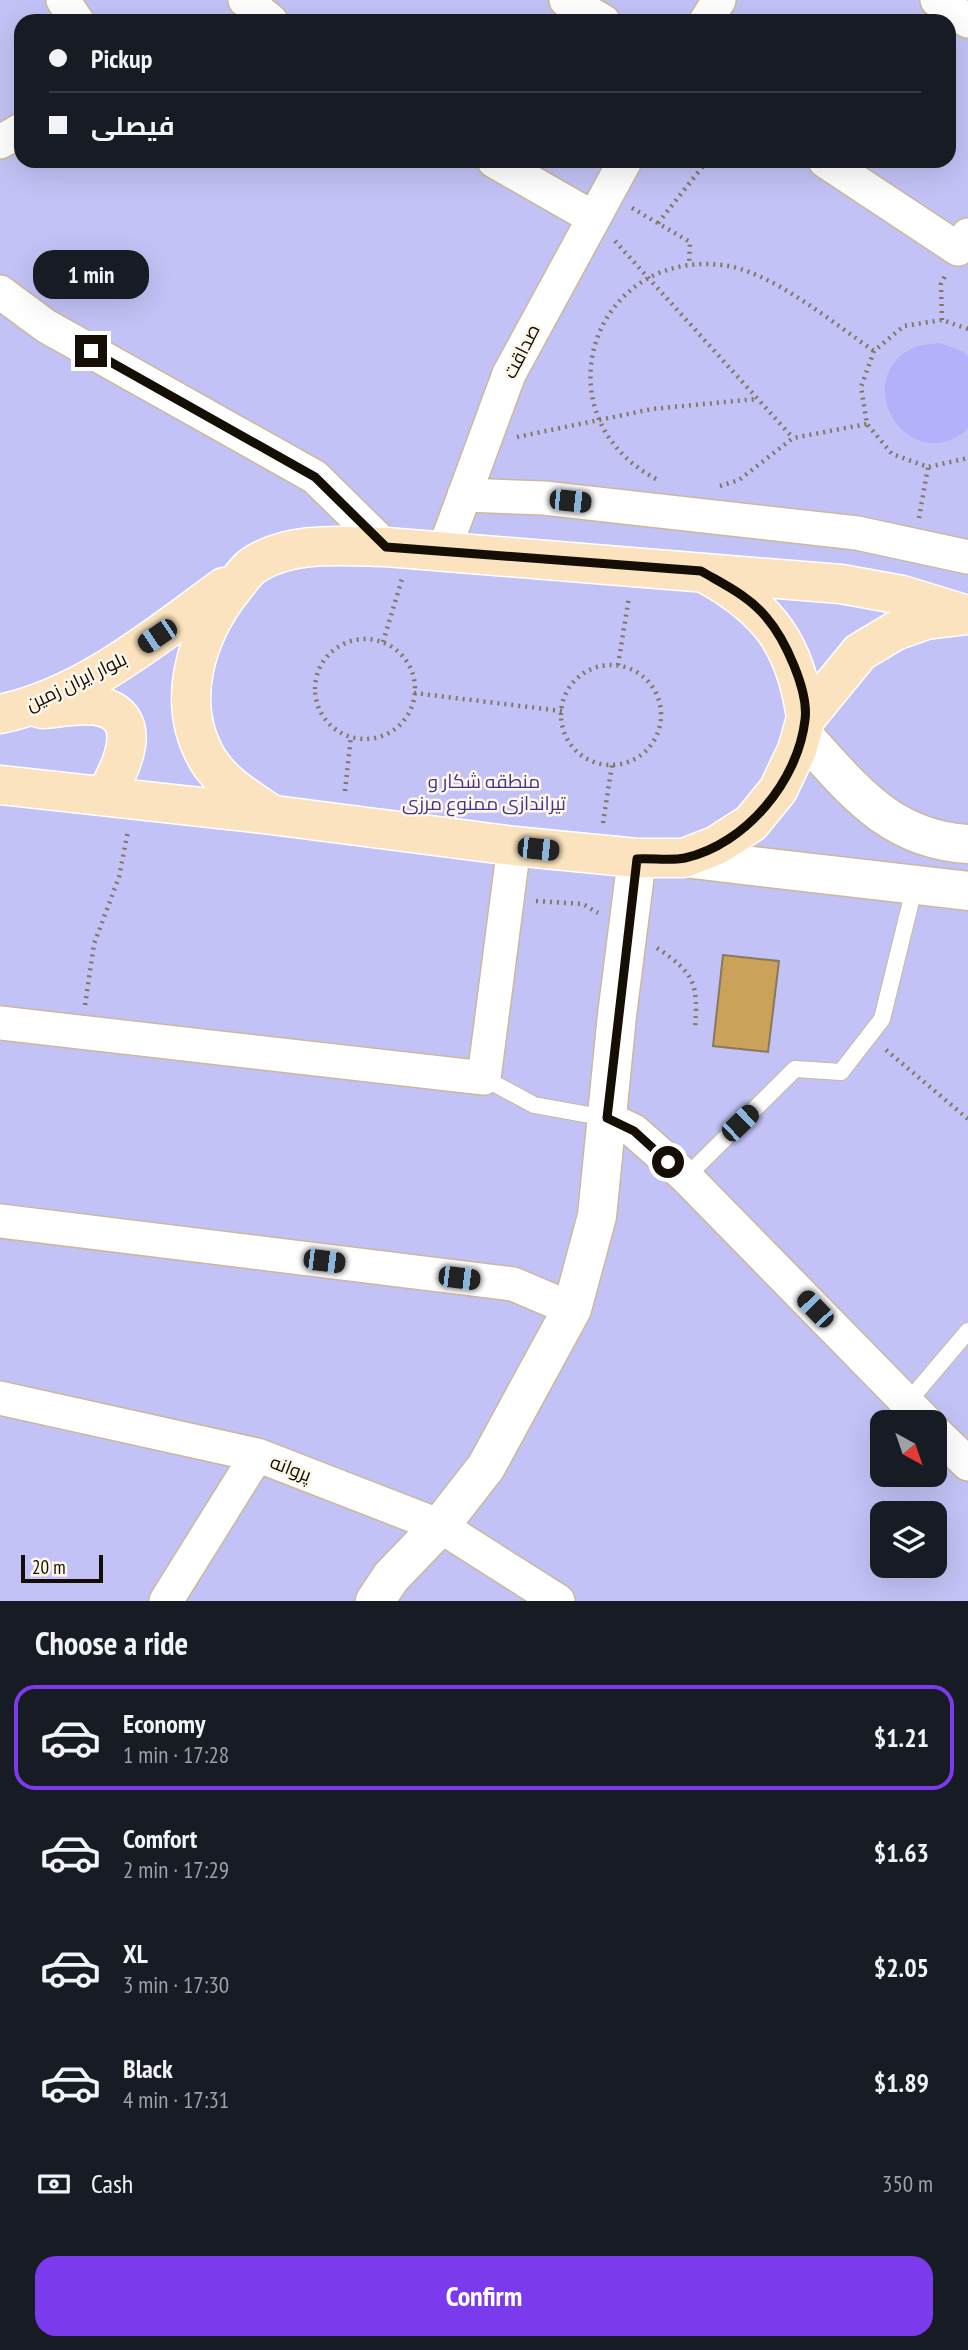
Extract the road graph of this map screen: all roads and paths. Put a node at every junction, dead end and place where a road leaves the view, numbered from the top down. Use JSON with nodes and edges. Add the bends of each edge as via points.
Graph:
{"nodes":[{"id":1,"x":245,"y":0,"type":"edge"},
{"id":2,"x":566,"y":0,"type":"edge"},
{"id":3,"x":937,"y":0,"type":"edge"},
{"id":4,"x":262,"y":14,"type":"edge"},
{"id":5,"x":591,"y":14,"type":"edge"},
{"id":6,"x":968,"y":21,"type":"edge"},
{"id":7,"x":511,"y":168,"type":"edge"},
{"id":8,"x":621,"y":168,"type":"edge"},
{"id":9,"x":701,"y":168,"type":"edge"},
{"id":10,"x":837,"y":168,"type":"edge"},
{"id":11,"x":599,"y":205,"type":"junction"},
{"id":12,"x":658,"y":223,"type":"junction"},
{"id":13,"x":963,"y":242,"type":"edge"},
{"id":14,"x":689,"y":265,"type":"junction"},
{"id":15,"x":649,"y":277,"type":"junction"},
{"id":16,"x":0,"y":292,"type":"edge"},
{"id":17,"x":942,"y":320,"type":"junction"},
{"id":18,"x":968,"y":330,"type":"edge"},
{"id":19,"x":874,"y":351,"type":"junction"},
{"id":20,"x":757,"y":399,"type":"junction"},
{"id":21,"x":600,"y":419,"type":"junction"},
{"id":22,"x":867,"y":424,"type":"junction"},
{"id":23,"x":793,"y":438,"type":"junction"},
{"id":24,"x":483,"y":444,"type":"junction"},
{"id":25,"x":968,"y":458,"type":"edge"},
{"id":26,"x":928,"y":467,"type":"junction"},
{"id":27,"x":664,"y":483,"type":"dead end"},
{"id":28,"x":715,"y":488,"type":"dead end"},
{"id":29,"x":464,"y":495,"type":"junction"},
{"id":30,"x":915,"y":546,"type":"junction"},
{"id":31,"x":443,"y":553,"type":"junction"},
{"id":32,"x":968,"y":557,"type":"edge"},
{"id":33,"x":391,"y":559,"type":"junction"},
{"id":34,"x":251,"y":567,"type":"junction"},
{"id":35,"x":701,"y":571,"type":"junction"},
{"id":36,"x":616,"y":596,"type":"dead end"},
{"id":37,"x":629,"y":597,"type":"junction"},
{"id":38,"x":642,"y":599,"type":"dead end"},
{"id":39,"x":967,"y":616,"type":"edge"},
{"id":40,"x":383,"y":642,"type":"junction"},
{"id":41,"x":618,"y":665,"type":"junction"},
{"id":42,"x":414,"y":693,"type":"junction"},
{"id":43,"x":562,"y":711,"type":"junction"},
{"id":44,"x":7,"y":713,"type":"edge"},
{"id":45,"x":804,"y":726,"type":"junction"},
{"id":46,"x":351,"y":736,"type":"junction"},
{"id":47,"x":612,"y":765,"type":"junction"},
{"id":48,"x":0,"y":785,"type":"edge"},
{"id":49,"x":119,"y":797,"type":"junction"},
{"id":50,"x":272,"y":815,"type":"junction"},
{"id":51,"x":342,"y":823,"type":"junction"},
{"id":52,"x":603,"y":826,"type":"dead end"},
{"id":53,"x":968,"y":844,"type":"edge"},
{"id":54,"x":514,"y":846,"type":"junction"},
{"id":55,"x":684,"y":858,"type":"junction"},
{"id":56,"x":637,"y":859,"type":"junction"},
{"id":57,"x":915,"y":885,"type":"junction"},
{"id":58,"x":968,"y":891,"type":"edge"},
{"id":59,"x":0,"y":1023,"type":"edge"},
{"id":60,"x":81,"y":1032,"type":"junction"},
{"id":61,"x":869,"y":1036,"type":"junction"},
{"id":62,"x":484,"y":1078,"type":"junction"},
{"id":63,"x":607,"y":1118,"type":"junction"},
{"id":64,"x":968,"y":1119,"type":"edge"},
{"id":65,"x":686,"y":1177,"type":"junction"},
{"id":66,"x":0,"y":1221,"type":"edge"},
{"id":67,"x":572,"y":1309,"type":"junction"},
{"id":68,"x":968,"y":1331,"type":"edge"},
{"id":69,"x":0,"y":1398,"type":"edge"},
{"id":70,"x":914,"y":1410,"type":"edge"},
{"id":71,"x":919,"y":1410,"type":"edge"},
{"id":72,"x":947,"y":1444,"type":"edge"},
{"id":73,"x":257,"y":1455,"type":"junction"},
{"id":74,"x":968,"y":1464,"type":"edge"},
{"id":75,"x":440,"y":1526,"type":"junction"},
{"id":76,"x":166,"y":1601,"type":"edge"},
{"id":77,"x":375,"y":1601,"type":"edge"},
{"id":78,"x":558,"y":1601,"type":"edge"}],
"edges":[{"from":1,"to":4,"type":"street"},
{"from":2,"to":5,"type":"street"},
{"from":3,"to":6,"type":"street"},
{"from":7,"to":11,"type":"street"},
{"from":8,"to":11,"type":"street","name":"صداقت"},
{"from":9,"to":12,"type":"path"},
{"from":10,"to":13,"type":"street"},
{"from":11,"to":12,"type":"path"},
{"from":11,"to":15,"type":"path"},
{"from":11,"to":24,"type":"street","name":"صداقت","via":[[509,374]]},
{"from":12,"to":14,"type":"path","via":[[690,242]]},
{"from":13,"to":17,"type":"path","via":[[941,284]]},
{"from":14,"to":15,"type":"path"},
{"from":14,"to":19,"type":"path","via":[[723,265],[766,277]]},
{"from":15,"to":20,"type":"path"},
{"from":15,"to":21,"type":"path","via":[[613,304],[596,342],[588,382]]},
{"from":16,"to":33,"type":"street","via":[[46,326],[315,477]]},
{"from":17,"to":18,"type":"path"},
{"from":17,"to":19,"type":"path","via":[[904,326]]},
{"from":19,"to":22,"type":"path","via":[[861,387]]},
{"from":20,"to":21,"type":"path"},
{"from":20,"to":23,"type":"path"},
{"from":21,"to":24,"type":"path"},
{"from":21,"to":27,"type":"path","via":[[608,439],[635,468]]},
{"from":22,"to":23,"type":"path"},
{"from":22,"to":26,"type":"path","via":[[891,454]]},
{"from":23,"to":28,"type":"path","via":[[739,480]]},
{"from":24,"to":29,"type":"street","name":"صداقت"},
{"from":25,"to":26,"type":"path"},
{"from":26,"to":30,"type":"path"},
{"from":29,"to":30,"type":"street","via":[[544,498],[858,533]]},
{"from":29,"to":31,"type":"street","name":"صداقت"},
{"from":30,"to":32,"type":"street"},
{"from":31,"to":33,"type":"main road","name":"بلوار ایران زمین"},
{"from":31,"to":35,"type":"main road","name":"بلوار ایران زمین"},
{"from":33,"to":34,"type":"main road","name":"بلوار ایران زمین","via":[[334,546],[287,551]]},
{"from":33,"to":40,"type":"path","via":[[404,572]]},
{"from":34,"to":44,"type":"main road","name":"بلوار ایران زمین","via":[[109,668]]},
{"from":34,"to":50,"type":"main road","via":[[219,607],[200,641],[192,703],[208,761],[233,789]]},
{"from":35,"to":39,"type":"main road","name":"بلوار ایران زمین","via":[[841,584],[902,595]]},
{"from":35,"to":45,"type":"main road","via":[[735,590],[767,617],[800,678]]},
{"from":36,"to":37,"type":"path"},
{"from":37,"to":38,"type":"path"},
{"from":37,"to":41,"type":"path"},
{"from":39,"to":45,"type":"main road","via":[[895,631],[860,652]]},
{"from":40,"to":42,"type":"path","via":[[401,654],[411,669]]},
{"from":40,"to":46,"type":"path","via":[[354,639],[337,646],[324,658],[317,674],[318,708],[328,723]]},
{"from":41,"to":43,"type":"path","via":[[584,673],[571,685]]},
{"from":41,"to":47,"type":"path","via":[[649,681],[662,713],[651,746],[639,758]]},
{"from":42,"to":43,"type":"path"},
{"from":42,"to":46,"type":"path","via":[[405,719],[392,730],[376,737]]},
{"from":43,"to":47,"type":"path","via":[[565,735],[574,750],[588,760]]},
{"from":44,"to":49,"type":"main road","via":[[102,706],[116,714],[125,729],[127,746]]},
{"from":45,"to":53,"type":"street","via":[[853,789],[888,821],[924,835]]},
{"from":45,"to":55,"type":"main road","via":[[778,790],[751,823],[717,845]]},
{"from":46,"to":51,"type":"path"},
{"from":47,"to":52,"type":"path"},
{"from":48,"to":49,"type":"main road"},
{"from":49,"to":50,"type":"main road"},
{"from":49,"to":60,"type":"path","via":[[119,877],[94,944]]},
{"from":50,"to":51,"type":"main road"},
{"from":51,"to":54,"type":"main road"},
{"from":54,"to":56,"type":"main road"},
{"from":54,"to":62,"type":"street"},
{"from":55,"to":56,"type":"main road"},
{"from":55,"to":57,"type":"street"},
{"from":56,"to":63,"type":"street"},
{"from":57,"to":58,"type":"street"},
{"from":57,"to":61,"type":"lane","via":[[882,1019]]},
{"from":59,"to":60,"type":"street"},
{"from":60,"to":62,"type":"street"},
{"from":61,"to":64,"type":"path"},
{"from":61,"to":65,"type":"lane","via":[[841,1072],[795,1069]]},
{"from":62,"to":63,"type":"lane","via":[[534,1105]]},
{"from":63,"to":65,"type":"street","via":[[634,1131]]},
{"from":63,"to":67,"type":"street","via":[[597,1216]]},
{"from":65,"to":70,"type":"street"},
{"from":66,"to":67,"type":"street","via":[[513,1284]]},
{"from":67,"to":75,"type":"street","via":[[486,1467]]},
{"from":68,"to":71,"type":"lane"},
{"from":69,"to":73,"type":"street","name":"پروانه"},
{"from":72,"to":74,"type":"street"},
{"from":73,"to":75,"type":"street","name":"پروانه"},
{"from":73,"to":76,"type":"street"},
{"from":75,"to":77,"type":"street","via":[[391,1577]]},
{"from":75,"to":78,"type":"street","name":"پروانه"}]}
